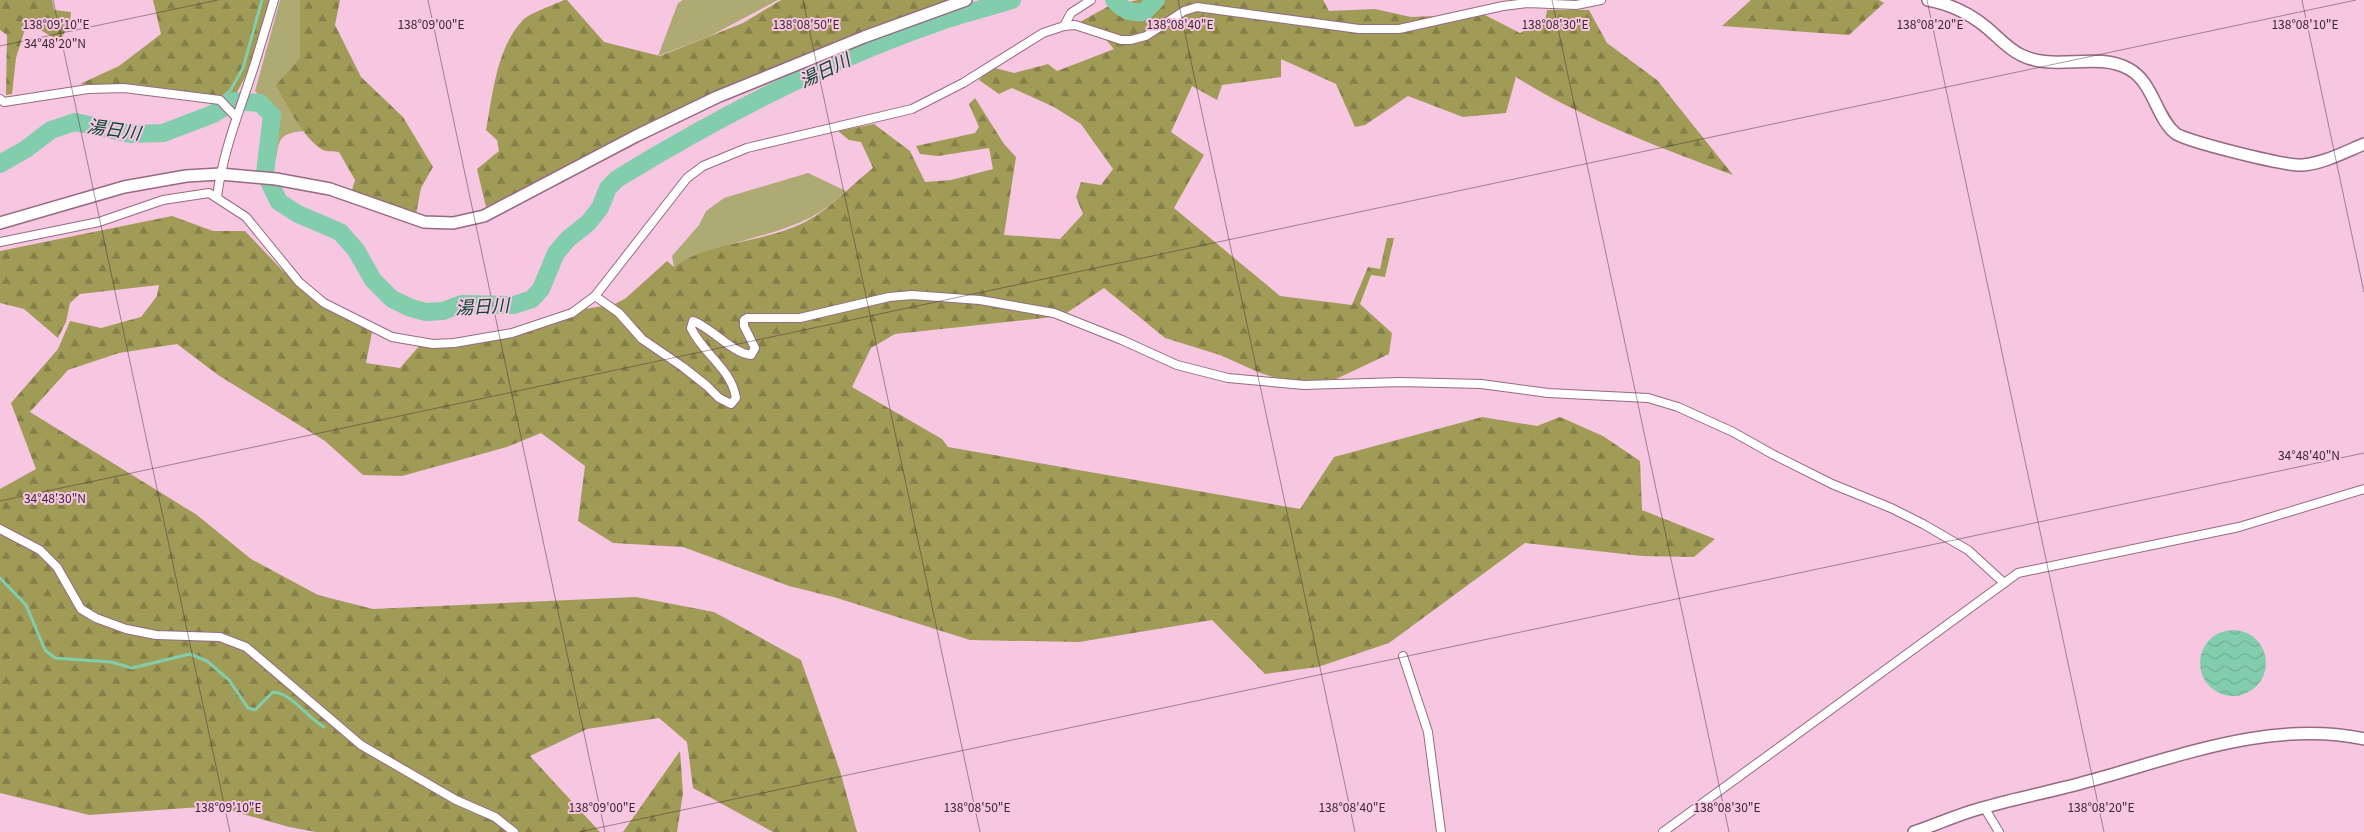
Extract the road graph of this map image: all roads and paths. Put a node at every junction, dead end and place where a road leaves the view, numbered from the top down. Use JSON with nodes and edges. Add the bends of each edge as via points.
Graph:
{"nodes":[{"id":1,"x":274,"y":0,"type":"edge"},
{"id":2,"x":966,"y":0,"type":"edge"},
{"id":3,"x":1091,"y":0,"type":"edge"},
{"id":4,"x":1601,"y":0,"type":"edge"},
{"id":5,"x":1928,"y":0,"type":"edge"},
{"id":6,"x":1064,"y":26,"type":"junction"},
{"id":7,"x":0,"y":99,"type":"edge"},
{"id":8,"x":236,"y":117,"type":"junction"},
{"id":9,"x":2364,"y":144,"type":"edge"},
{"id":10,"x":220,"y":174,"type":"junction"},
{"id":11,"x":217,"y":197,"type":"junction"},
{"id":12,"x":0,"y":223,"type":"edge"},
{"id":13,"x":0,"y":242,"type":"edge"},
{"id":14,"x":595,"y":296,"type":"junction"},
{"id":15,"x":2364,"y":489,"type":"edge"},
{"id":16,"x":0,"y":529,"type":"edge"},
{"id":17,"x":2004,"y":583,"type":"junction"},
{"id":18,"x":1403,"y":656,"type":"dead end"},
{"id":19,"x":2364,"y":739,"type":"edge"},
{"id":20,"x":1984,"y":807,"type":"junction"},
{"id":21,"x":514,"y":832,"type":"edge"},
{"id":22,"x":1441,"y":832,"type":"edge"},
{"id":23,"x":1663,"y":832,"type":"edge"},
{"id":24,"x":1914,"y":832,"type":"edge"},
{"id":25,"x":1999,"y":832,"type":"edge"}],
"edges":[{"from":1,"to":8,"type":"street"},
{"from":2,"to":10,"type":"street","via":[[864,37],[718,97],[484,216],[453,223],[424,222],[330,189]]},
{"from":3,"to":6,"type":"street","via":[[1071,13]]},
{"from":4,"to":6,"type":"street","via":[[1576,5],[1527,3],[1503,6],[1399,28],[1338,27],[1197,7],[1184,11],[1146,36],[1131,40],[1121,40],[1076,25]]},
{"from":5,"to":9,"type":"street","via":[[1968,14],[2022,56],[2049,63],[2107,62],[2130,69],[2176,135],[2197,142],[2302,166]]},
{"from":6,"to":14,"type":"street","via":[[1043,33],[963,83],[912,110],[760,144],[703,166],[687,178]]},
{"from":7,"to":8,"type":"street","via":[[4,102],[88,88],[124,88],[220,100]]},
{"from":8,"to":10,"type":"street"},
{"from":10,"to":11,"type":"street"},
{"from":10,"to":12,"type":"street","via":[[186,176],[124,187]]},
{"from":11,"to":13,"type":"street","via":[[209,194],[163,200],[99,222]]},
{"from":11,"to":14,"type":"street","via":[[246,217],[299,282],[324,303],[392,337],[433,344],[512,333],[572,314]]},
{"from":14,"to":17,"type":"street","via":[[619,313],[642,339],[731,404],[736,398],[734,386],[695,337],[690,328],[693,321],[750,355],[755,348],[744,326],[746,318],[800,318],[881,298],[912,295],[980,300],[1054,313],[1177,366],[1228,378],[1304,385],[1481,384],[1548,393],[1648,398],[1678,406],[1832,484],[1923,524],[1968,550]]},
{"from":15,"to":17,"type":"street","via":[[2239,527],[2018,573]]},
{"from":16,"to":21,"type":"street","via":[[40,550],[57,567],[81,609],[96,618],[134,631],[220,637],[246,647],[361,745],[456,800],[495,817]]},
{"from":17,"to":23,"type":"street"},
{"from":18,"to":22,"type":"street","via":[[1428,732]]},
{"from":19,"to":20,"type":"street","via":[[2299,733],[2256,738],[2214,746],[2058,790]]},
{"from":20,"to":24,"type":"street"},
{"from":20,"to":25,"type":"street"}]}
